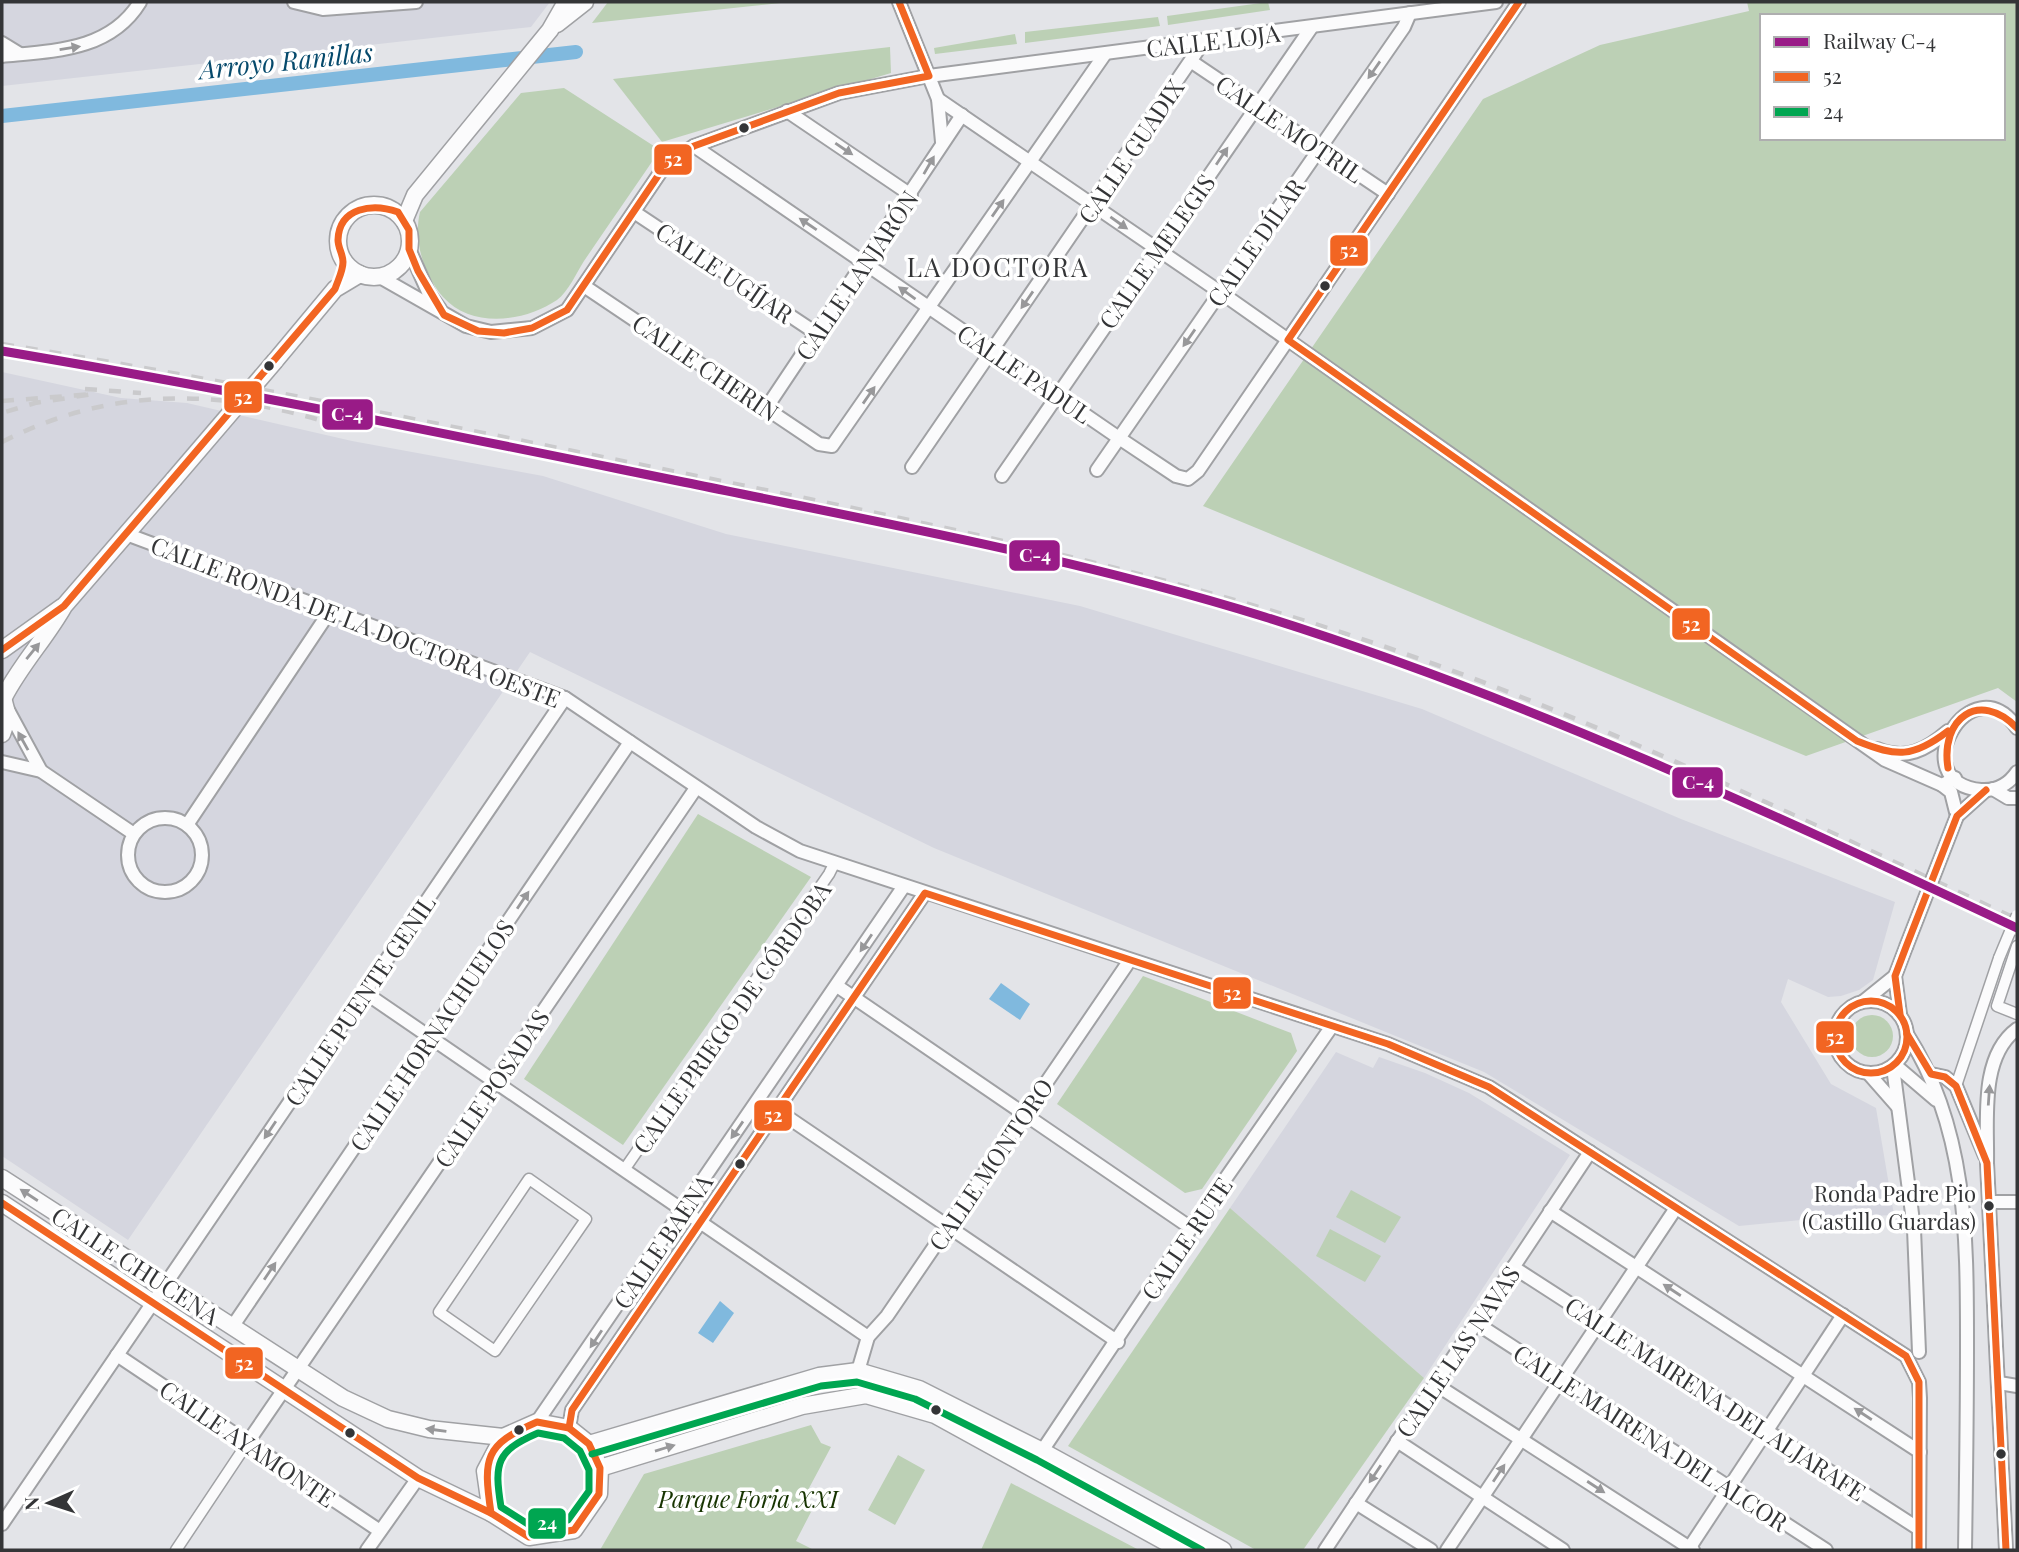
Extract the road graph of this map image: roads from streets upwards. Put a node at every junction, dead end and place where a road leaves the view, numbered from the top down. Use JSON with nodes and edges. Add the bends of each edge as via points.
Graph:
{"nodes":[{"id":1,"x":140,"y":2,"type":"edge"},
{"id":2,"x":294,"y":2,"type":"edge"},
{"id":3,"x":416,"y":2,"type":"edge"},
{"id":4,"x":566,"y":2,"type":"edge"},
{"id":5,"x":585,"y":2,"type":"edge"},
{"id":6,"x":899,"y":2,"type":"edge"},
{"id":7,"x":1496,"y":2,"type":"edge"},
{"id":8,"x":1519,"y":2,"type":"edge"},
{"id":9,"x":1410,"y":13,"type":"junction"},
{"id":10,"x":1311,"y":28,"type":"junction"},
{"id":11,"x":549,"y":30,"type":"junction"},
{"id":12,"x":1204,"y":41,"type":"junction"},
{"id":13,"x":2,"y":43,"type":"edge"},
{"id":14,"x":20,"y":54,"type":"junction"},
{"id":15,"x":1105,"y":54,"type":"junction"},
{"id":16,"x":2,"y":56,"type":"edge"},
{"id":17,"x":1192,"y":62,"type":"junction"},
{"id":18,"x":929,"y":76,"type":"junction"},
{"id":19,"x":938,"y":99,"type":"junction"},
{"id":20,"x":1256,"y":105,"type":"junction"},
{"id":21,"x":788,"y":111,"type":"junction"},
{"id":22,"x":962,"y":116,"type":"junction"},
{"id":23,"x":942,"y":142,"type":"junction"},
{"id":24,"x":694,"y":146,"type":"junction"},
{"id":25,"x":1319,"y":149,"type":"junction"},
{"id":26,"x":1030,"y":162,"type":"junction"},
{"id":27,"x":1388,"y":194,"type":"junction"},
{"id":28,"x":415,"y":195,"type":"junction"},
{"id":29,"x":911,"y":195,"type":"junction"},
{"id":30,"x":1094,"y":205,"type":"junction"},
{"id":31,"x":388,"y":208,"type":"junction"},
{"id":32,"x":634,"y":212,"type":"junction"},
{"id":33,"x":404,"y":221,"type":"junction"},
{"id":34,"x":410,"y":249,"type":"junction"},
{"id":35,"x":1157,"y":250,"type":"junction"},
{"id":36,"x":344,"y":261,"type":"junction"},
{"id":37,"x":864,"y":262,"type":"junction"},
{"id":38,"x":360,"y":274,"type":"junction"},
{"id":39,"x":380,"y":277,"type":"junction"},
{"id":40,"x":584,"y":286,"type":"junction"},
{"id":41,"x":335,"y":289,"type":"junction"},
{"id":42,"x":1220,"y":292,"type":"junction"},
{"id":43,"x":928,"y":308,"type":"junction"},
{"id":44,"x":444,"y":315,"type":"junction"},
{"id":45,"x":816,"y":333,"type":"junction"},
{"id":46,"x":1288,"y":340,"type":"junction"},
{"id":47,"x":992,"y":349,"type":"junction"},
{"id":48,"x":1057,"y":393,"type":"junction"},
{"id":49,"x":767,"y":407,"type":"junction"},
{"id":50,"x":1119,"y":438,"type":"junction"},
{"id":51,"x":912,"y":467,"type":"dead end"},
{"id":52,"x":1097,"y":470,"type":"dead end"},
{"id":53,"x":1002,"y":476,"type":"dead end"},
{"id":54,"x":126,"y":534,"type":"junction"},
{"id":55,"x":64,"y":606,"type":"junction"},
{"id":56,"x":330,"y":611,"type":"junction"},
{"id":57,"x":2,"y":650,"type":"edge"},
{"id":58,"x":565,"y":698,"type":"junction"},
{"id":59,"x":4,"y":700,"type":"edge"},
{"id":60,"x":2017,"y":729,"type":"edge"},
{"id":61,"x":1948,"y":732,"type":"junction"},
{"id":62,"x":2,"y":734,"type":"edge"},
{"id":63,"x":1857,"y":741,"type":"junction"},
{"id":64,"x":630,"y":742,"type":"junction"},
{"id":65,"x":2,"y":762,"type":"edge"},
{"id":66,"x":41,"y":771,"type":"junction"},
{"id":67,"x":2017,"y":772,"type":"edge"},
{"id":68,"x":1951,"y":784,"type":"junction"},
{"id":69,"x":696,"y":788,"type":"junction"},
{"id":70,"x":1990,"y":790,"type":"junction"},
{"id":71,"x":2017,"y":798,"type":"edge"},
{"id":72,"x":1957,"y":816,"type":"junction"},
{"id":73,"x":187,"y":825,"type":"junction"},
{"id":74,"x":134,"y":834,"type":"junction"},
{"id":75,"x":835,"y":862,"type":"junction"},
{"id":76,"x":904,"y":886,"type":"junction"},
{"id":77,"x":925,"y":893,"type":"junction"},
{"id":78,"x":2017,"y":915,"type":"edge"},
{"id":79,"x":2017,"y":946,"type":"edge"},
{"id":80,"x":1130,"y":960,"type":"junction"},
{"id":81,"x":1895,"y":976,"type":"junction"},
{"id":82,"x":837,"y":986,"type":"junction"},
{"id":83,"x":364,"y":992,"type":"junction"},
{"id":84,"x":854,"y":996,"type":"junction"},
{"id":85,"x":1864,"y":1001,"type":"junction"},
{"id":86,"x":1900,"y":1014,"type":"junction"},
{"id":87,"x":2017,"y":1014,"type":"edge"},
{"id":88,"x":1332,"y":1026,"type":"junction"},
{"id":89,"x":2017,"y":1029,"type":"edge"},
{"id":90,"x":1908,"y":1034,"type":"junction"},
{"id":91,"x":429,"y":1037,"type":"junction"},
{"id":92,"x":1894,"y":1066,"type":"junction"},
{"id":93,"x":1869,"y":1074,"type":"junction"},
{"id":94,"x":1931,"y":1074,"type":"junction"},
{"id":95,"x":496,"y":1082,"type":"junction"},
{"id":96,"x":1956,"y":1086,"type":"junction"},
{"id":97,"x":1943,"y":1108,"type":"junction"},
{"id":98,"x":777,"y":1110,"type":"junction"},
{"id":99,"x":1900,"y":1110,"type":"junction"},
{"id":100,"x":1025,"y":1113,"type":"junction"},
{"id":101,"x":1590,"y":1152,"type":"junction"},
{"id":102,"x":1987,"y":1163,"type":"junction"},
{"id":103,"x":624,"y":1170,"type":"junction"},
{"id":104,"x":2,"y":1178,"type":"edge"},
{"id":105,"x":529,"y":1179,"type":"joint"},
{"id":106,"x":1991,"y":1202,"type":"junction"},
{"id":107,"x":2017,"y":1202,"type":"edge"},
{"id":108,"x":2,"y":1203,"type":"edge"},
{"id":109,"x":1676,"y":1208,"type":"junction"},
{"id":110,"x":682,"y":1210,"type":"junction"},
{"id":111,"x":1550,"y":1211,"type":"junction"},
{"id":112,"x":700,"y":1222,"type":"junction"},
{"id":113,"x":948,"y":1226,"type":"junction"},
{"id":114,"x":1191,"y":1228,"type":"junction"},
{"id":115,"x":1513,"y":1266,"type":"junction"},
{"id":116,"x":1637,"y":1267,"type":"junction"},
{"id":117,"x":165,"y":1283,"type":"junction"},
{"id":118,"x":153,"y":1302,"type":"junction"},
{"id":119,"x":1843,"y":1315,"type":"junction"},
{"id":120,"x":1476,"y":1323,"type":"junction"},
{"id":121,"x":1599,"y":1323,"type":"junction"},
{"id":122,"x":232,"y":1327,"type":"junction"},
{"id":123,"x":868,"y":1337,"type":"junction"},
{"id":124,"x":1118,"y":1342,"type":"junction"},
{"id":125,"x":1919,"y":1352,"type":"joint"},
{"id":126,"x":117,"y":1354,"type":"junction"},
{"id":127,"x":1913,"y":1366,"type":"junction"},
{"id":128,"x":858,"y":1370,"type":"junction"},
{"id":129,"x":299,"y":1371,"type":"junction"},
{"id":130,"x":1803,"y":1376,"type":"junction"},
{"id":131,"x":1562,"y":1379,"type":"junction"},
{"id":132,"x":1998,"y":1383,"type":"junction"},
{"id":133,"x":1435,"y":1384,"type":"junction"},
{"id":134,"x":2017,"y":1386,"type":"edge"},
{"id":135,"x":287,"y":1388,"type":"junction"},
{"id":136,"x":537,"y":1422,"type":"junction"},
{"id":137,"x":569,"y":1428,"type":"junction"},
{"id":138,"x":1766,"y":1431,"type":"junction"},
{"id":139,"x":503,"y":1437,"type":"junction"},
{"id":140,"x":1522,"y":1439,"type":"junction"},
{"id":141,"x":1397,"y":1441,"type":"junction"},
{"id":142,"x":248,"y":1442,"type":"junction"},
{"id":143,"x":589,"y":1444,"type":"junction"},
{"id":144,"x":1042,"y":1451,"type":"junction"},
{"id":145,"x":1920,"y":1452,"type":"junction"},
{"id":146,"x":600,"y":1468,"type":"junction"},
{"id":147,"x":418,"y":1478,"type":"junction"},
{"id":148,"x":1729,"y":1488,"type":"junction"},
{"id":149,"x":1483,"y":1497,"type":"junction"},
{"id":150,"x":1356,"y":1503,"type":"junction"},
{"id":151,"x":491,"y":1513,"type":"junction"},
{"id":152,"x":2,"y":1524,"type":"edge"},
{"id":153,"x":1919,"y":1529,"type":"junction"},
{"id":154,"x":380,"y":1531,"type":"junction"},
{"id":155,"x":527,"y":1544,"type":"edge"},
{"id":156,"x":1690,"y":1549,"type":"edge"},
{"id":157,"x":176,"y":1550,"type":"edge"},
{"id":158,"x":367,"y":1550,"type":"edge"},
{"id":159,"x":1180,"y":1550,"type":"edge"},
{"id":160,"x":1223,"y":1550,"type":"edge"},
{"id":161,"x":1325,"y":1550,"type":"edge"},
{"id":162,"x":1431,"y":1550,"type":"edge"},
{"id":163,"x":1447,"y":1550,"type":"edge"},
{"id":164,"x":1563,"y":1550,"type":"edge"},
{"id":165,"x":1826,"y":1550,"type":"edge"},
{"id":166,"x":1919,"y":1550,"type":"edge"},
{"id":167,"x":1965,"y":1550,"type":"edge"},
{"id":168,"x":2006,"y":1550,"type":"edge"}],
"edges":[{"from":14,"to":1,"type":"street","one_way":true,"via":[[97,41]]},
{"from":2,"to":3,"type":"street","via":[[333,9]]},
{"from":4,"to":11,"type":"street"},
{"from":5,"to":11,"type":"street"},
{"from":6,"to":18,"type":"street"},
{"from":7,"to":9,"type":"street","name":"CALLE LOJA"},
{"from":8,"to":27,"type":"street"},
{"from":9,"to":10,"type":"street","name":"CALLE LOJA"},
{"from":9,"to":25,"type":"street","name":"CALLE DÍLAR","one_way":true},
{"from":10,"to":12,"type":"street","name":"CALLE LOJA"},
{"from":10,"to":20,"type":"street","name":"CALLE MELEGIS"},
{"from":11,"to":28,"type":"street"},
{"from":12,"to":15,"type":"street","name":"CALLE LOJA"},
{"from":12,"to":17,"type":"street","name":"CALLE GUADIX"},
{"from":13,"to":14,"type":"street"},
{"from":14,"to":16,"type":"street"},
{"from":15,"to":18,"type":"street","name":"CALLE LOJA"},
{"from":15,"to":26,"type":"street"},
{"from":17,"to":20,"type":"street","name":"CALLE MOTRIL"},
{"from":17,"to":30,"type":"street","name":"CALLE GUADIX"},
{"from":18,"to":19,"type":"street"},
{"from":18,"to":21,"type":"street","name":"CALLE LOJA","via":[[839,93]]},
{"from":19,"to":22,"type":"street"},
{"from":19,"to":23,"type":"street"},
{"from":20,"to":25,"type":"street","name":"CALLE MOTRIL"},
{"from":35,"to":20,"type":"street","name":"CALLE MELEGIS","one_way":true},
{"from":21,"to":24,"type":"street","name":"CALLE LOJA"},
{"from":21,"to":29,"type":"street","one_way":true},
{"from":22,"to":23,"type":"street","name":"CALLE LANJARÓN"},
{"from":22,"to":26,"type":"street"},
{"from":29,"to":23,"type":"street","name":"CALLE LANJARÓN","one_way":true},
{"from":24,"to":32,"type":"street","name":"CALLE LOJA","via":[[666,164]]},
{"from":37,"to":24,"type":"street","name":"CALLE PADUL","one_way":true},
{"from":25,"to":27,"type":"street","name":"CALLE MOTRIL"},
{"from":25,"to":42,"type":"street","name":"CALLE DÍLAR"},
{"from":26,"to":30,"type":"street"},
{"from":43,"to":26,"type":"street","one_way":true},
{"from":27,"to":46,"type":"street"},
{"from":28,"to":31,"type":"street"},
{"from":28,"to":33,"type":"street"},
{"from":29,"to":37,"type":"street","name":"CALLE LANJARÓN"},
{"from":30,"to":35,"type":"street","one_way":true},
{"from":30,"to":47,"type":"street","name":"CALLE GUADIX","one_way":true},
{"from":31,"to":33,"type":"street"},
{"from":31,"to":36,"type":"street","via":[[365,206],[346,218],[338,239]]},
{"from":32,"to":40,"type":"street","name":"CALLE LOJA"},
{"from":32,"to":45,"type":"street","name":"CALLE UGÍJAR"},
{"from":33,"to":34,"type":"street"},
{"from":34,"to":39,"type":"street","via":[[399,267]]},
{"from":34,"to":44,"type":"street","via":[[429,294]]},
{"from":35,"to":42,"type":"street"},
{"from":35,"to":48,"type":"street","name":"CALLE MELEGIS"},
{"from":36,"to":38,"type":"street"},
{"from":36,"to":41,"type":"street"},
{"from":43,"to":37,"type":"street","name":"CALLE PADUL","one_way":true},
{"from":37,"to":45,"type":"street","name":"CALLE LANJARÓN"},
{"from":38,"to":39,"type":"street"},
{"from":38,"to":41,"type":"street"},
{"from":39,"to":44,"type":"street","name":"CALLE LOJA"},
{"from":40,"to":44,"type":"street","name":"CALLE LOJA","via":[[567,310],[532,328],[478,331]]},
{"from":40,"to":49,"type":"street","name":"CALLE CHERIN"},
{"from":41,"to":54,"type":"street","bridge":true},
{"from":42,"to":46,"type":"street"},
{"from":42,"to":50,"type":"street","name":"CALLE DÍLAR","one_way":true},
{"from":43,"to":47,"type":"street","name":"CALLE PADUL"},
{"from":49,"to":43,"type":"street","name":"CALLE CHERIN","one_way":true,"via":[[827,447],[835,444]]},
{"from":45,"to":49,"type":"street","name":"CALLE LANJARÓN"},
{"from":46,"to":50,"type":"street","name":"CALLE PADUL","via":[[1188,479],[1176,476]]},
{"from":46,"to":63,"type":"street"},
{"from":47,"to":48,"type":"street","name":"CALLE PADUL"},
{"from":47,"to":51,"type":"street","name":"CALLE GUADIX"},
{"from":48,"to":50,"type":"street","name":"CALLE PADUL"},
{"from":48,"to":53,"type":"street","name":"CALLE MELEGIS"},
{"from":50,"to":52,"type":"street","name":"CALLE DÍLAR"},
{"from":54,"to":55,"type":"street"},
{"from":54,"to":56,"type":"street","name":"CALLE RONDA DE LA DOCTORA OESTE"},
{"from":55,"to":57,"type":"street"},
{"from":59,"to":55,"type":"street","one_way":true,"via":[[17,671]]},
{"from":56,"to":58,"type":"street","name":"CALLE RONDA DE LA DOCTORA OESTE"},
{"from":56,"to":73,"type":"street"},
{"from":58,"to":64,"type":"street","name":"CALLE RONDA DE LA DOCTORA OESTE"},
{"from":58,"to":83,"type":"street","name":"CALLE PUENTE GENIL"},
{"from":59,"to":62,"type":"street"},
{"from":66,"to":59,"type":"street","one_way":true},
{"from":60,"to":61,"type":"street","via":[[2003,714],[1978,710],[1956,721]]},
{"from":61,"to":63,"type":"street","via":[[1929,747],[1906,755],[1886,753]]},
{"from":61,"to":68,"type":"street","via":[[1944,756]]},
{"from":63,"to":68,"type":"street","via":[[1902,769]]},
{"from":64,"to":69,"type":"street","name":"CALLE RONDA DE LA DOCTORA OESTE"},
{"from":91,"to":64,"type":"street","name":"CALLE HORNACHUELOS","one_way":true},
{"from":65,"to":66,"type":"street"},
{"from":66,"to":74,"type":"street"},
{"from":67,"to":70,"type":"street","via":[[2004,785]]},
{"from":68,"to":70,"type":"street"},
{"from":68,"to":72,"type":"street"},
{"from":69,"to":75,"type":"street","name":"CALLE RONDA DE LA DOCTORA OESTE","via":[[777,841]]},
{"from":69,"to":95,"type":"street","name":"CALLE POSADAS"},
{"from":70,"to":71,"type":"street"},
{"from":70,"to":72,"type":"street"},
{"from":72,"to":81,"type":"street","bridge":true},
{"from":73,"to":74,"type":"street","via":[[165,818],[153,820]]},
{"from":73,"to":74,"type":"street","via":[[201,846],[202,859],[192,881],[174,892],[153,891],[135,878],[127,856]]},
{"from":75,"to":76,"type":"street","name":"CALLE RONDA DE LA DOCTORA OESTE"},
{"from":75,"to":103,"type":"street","name":"CALLE PRIEGO DE CÓRDOBA"},
{"from":76,"to":77,"type":"street","name":"CALLE RONDA DE LA DOCTORA OESTE"},
{"from":76,"to":82,"type":"street","name":"CALLE BAENA","one_way":true},
{"from":77,"to":80,"type":"street","name":"CALLE RONDA DE LA DOCTORA OESTE"},
{"from":77,"to":84,"type":"street","name":"CALLE BAENA"},
{"from":78,"to":96,"type":"street","bridge":true},
{"from":79,"to":87,"type":"street","via":[[1996,1010]]},
{"from":80,"to":88,"type":"street","name":"CALLE RONDA DE LA DOCTORA OESTE"},
{"from":80,"to":100,"type":"street","name":"CALLE MONTORO"},
{"from":81,"to":85,"type":"street"},
{"from":81,"to":86,"type":"street"},
{"from":82,"to":84,"type":"street"},
{"from":82,"to":110,"type":"street","name":"CALLE BAENA","one_way":true},
{"from":83,"to":91,"type":"street"},
{"from":83,"to":117,"type":"street","name":"CALLE PUENTE GENIL","one_way":true},
{"from":84,"to":98,"type":"street","name":"CALLE BAENA"},
{"from":84,"to":100,"type":"street"},
{"from":85,"to":86,"type":"street","via":[[1883,1002]]},
{"from":85,"to":93,"type":"street","via":[[1840,1018],[1835,1037],[1841,1058]]},
{"from":86,"to":90,"type":"street"},
{"from":88,"to":101,"type":"street","name":"CALLE RONDA DE LA DOCTORA OESTE","via":[[1388,1044],[1489,1087]]},
{"from":88,"to":114,"type":"street","name":"CALLE RUTE"},
{"from":102,"to":89,"type":"street","one_way":true,"via":[[1990,1082],[1999,1049]]},
{"from":90,"to":92,"type":"street"},
{"from":90,"to":94,"type":"street"},
{"from":91,"to":95,"type":"street"},
{"from":122,"to":91,"type":"street","name":"CALLE HORNACHUELOS","one_way":true},
{"from":92,"to":93,"type":"street"},
{"from":92,"to":97,"type":"street","via":[[1929,1090]]},
{"from":92,"to":99,"type":"street"},
{"from":93,"to":99,"type":"street"},
{"from":94,"to":96,"type":"street"},
{"from":94,"to":97,"type":"street"},
{"from":95,"to":103,"type":"street"},
{"from":95,"to":129,"type":"street","name":"CALLE POSADAS"},
{"from":96,"to":102,"type":"street"},
{"from":97,"to":167,"type":"street","via":[[1956,1148],[1967,1268]]},
{"from":98,"to":112,"type":"street","name":"CALLE BAENA"},
{"from":98,"to":113,"type":"street"},
{"from":99,"to":125,"type":"street","via":[[1914,1229]]},
{"from":100,"to":113,"type":"street","name":"CALLE MONTORO"},
{"from":100,"to":114,"type":"street"},
{"from":101,"to":109,"type":"street","name":"CALLE RONDA DE LA DOCTORA OESTE"},
{"from":101,"to":111,"type":"street","name":"CALLE LAS NAVAS"},
{"from":102,"to":106,"type":"street"},
{"from":103,"to":110,"type":"street"},
{"from":117,"to":104,"type":"street","name":"CALLE CHUCENA","one_way":true},
{"from":105,"to":105,"type":"street","via":[[586,1219],[495,1351],[439,1312]]},
{"from":106,"to":107,"type":"street"},
{"from":106,"to":132,"type":"street"},
{"from":108,"to":118,"type":"street","name":"CALLE CHUCENA"},
{"from":109,"to":116,"type":"street"},
{"from":109,"to":119,"type":"street","name":"CALLE RONDA DE LA DOCTORA OESTE"},
{"from":110,"to":112,"type":"street"},
{"from":110,"to":136,"type":"street","name":"CALLE BAENA","one_way":true},
{"from":111,"to":115,"type":"street","name":"CALLE LAS NAVAS"},
{"from":111,"to":116,"type":"street"},
{"from":112,"to":123,"type":"street"},
{"from":112,"to":137,"type":"street","name":"CALLE BAENA","via":[[572,1410]]},
{"from":113,"to":123,"type":"street","name":"CALLE MONTORO"},
{"from":113,"to":124,"type":"street"},
{"from":114,"to":124,"type":"street","name":"CALLE RUTE"},
{"from":115,"to":120,"type":"street","name":"CALLE LAS NAVAS"},
{"from":115,"to":121,"type":"street","name":"CALLE MAIRENA DEL ALJARAFE"},
{"from":116,"to":121,"type":"street"},
{"from":130,"to":116,"type":"street","one_way":true},
{"from":117,"to":118,"type":"street","name":"CALLE PUENTE GENIL"},
{"from":117,"to":122,"type":"street","name":"CALLE CHUCENA"},
{"from":118,"to":126,"type":"street","name":"CALLE PUENTE GENIL"},
{"from":118,"to":135,"type":"street","name":"CALLE CHUCENA"},
{"from":119,"to":127,"type":"street","name":"CALLE RONDA DE LA DOCTORA OESTE","via":[[1906,1356]]},
{"from":119,"to":130,"type":"street"},
{"from":120,"to":131,"type":"street","name":"CALLE MAIRENA DEL ALCOR"},
{"from":120,"to":133,"type":"street","name":"CALLE LAS NAVAS"},
{"from":121,"to":131,"type":"street"},
{"from":121,"to":138,"type":"street","name":"CALLE MAIRENA DEL ALJARAFE"},
{"from":122,"to":129,"type":"street","name":"CALLE CHUCENA"},
{"from":123,"to":128,"type":"street","name":"CALLE MONTORO"},
{"from":124,"to":144,"type":"street","name":"CALLE RUTE"},
{"from":125,"to":127,"type":"street"},
{"from":126,"to":142,"type":"street","name":"CALLE AYAMONTE"},
{"from":126,"to":152,"type":"street","name":"CALLE PUENTE GENIL"},
{"from":127,"to":145,"type":"street","via":[[1920,1390]]},
{"from":128,"to":143,"type":"street","via":[[819,1376]]},
{"from":128,"to":144,"type":"street","via":[[919,1390]]},
{"from":129,"to":135,"type":"street","name":"CALLE POSADAS"},
{"from":139,"to":129,"type":"street","name":"CALLE CHUCENA","one_way":true,"via":[[429,1429],[388,1419]]},
{"from":130,"to":138,"type":"street"},
{"from":145,"to":130,"type":"street","one_way":true},
{"from":131,"to":140,"type":"street"},
{"from":131,"to":148,"type":"street","name":"CALLE MAIRENA DEL ALCOR"},
{"from":132,"to":134,"type":"street"},
{"from":132,"to":168,"type":"street"},
{"from":133,"to":140,"type":"street"},
{"from":133,"to":141,"type":"street","name":"CALLE LAS NAVAS"},
{"from":135,"to":142,"type":"street","name":"CALLE POSADAS"},
{"from":135,"to":147,"type":"street","name":"CALLE CHUCENA"},
{"from":136,"to":137,"type":"street"},
{"from":136,"to":139,"type":"street"},
{"from":137,"to":143,"type":"street"},
{"from":138,"to":148,"type":"street"},
{"from":138,"to":153,"type":"street","name":"CALLE MAIRENA DEL ALJARAFE"},
{"from":139,"to":151,"type":"street","via":[[485,1471]]},
{"from":149,"to":140,"type":"street","one_way":true},
{"from":140,"to":156,"type":"street","one_way":true},
{"from":141,"to":149,"type":"street"},
{"from":141,"to":150,"type":"street","name":"CALLE LAS NAVAS","one_way":true},
{"from":142,"to":154,"type":"street","name":"CALLE AYAMONTE"},
{"from":142,"to":157,"type":"street"},
{"from":143,"to":146,"type":"street"},
{"from":144,"to":160,"type":"street"},
{"from":145,"to":153,"type":"street"},
{"from":146,"to":155,"type":"street","via":[[599,1494],[574,1530]]},
{"from":146,"to":159,"type":"street","one_way":true,"via":[[802,1406],[866,1395],[935,1415]]},
{"from":147,"to":151,"type":"street","name":"CALLE CHUCENA"},
{"from":147,"to":154,"type":"street"},
{"from":148,"to":156,"type":"street"},
{"from":148,"to":165,"type":"street","name":"CALLE MAIRENA DEL ALCOR"},
{"from":149,"to":163,"type":"street"},
{"from":149,"to":164,"type":"street"},
{"from":150,"to":161,"type":"street","name":"CALLE LAS NAVAS"},
{"from":150,"to":162,"type":"street"},
{"from":151,"to":155,"type":"street"},
{"from":153,"to":166,"type":"street"},
{"from":154,"to":158,"type":"street"}]}
